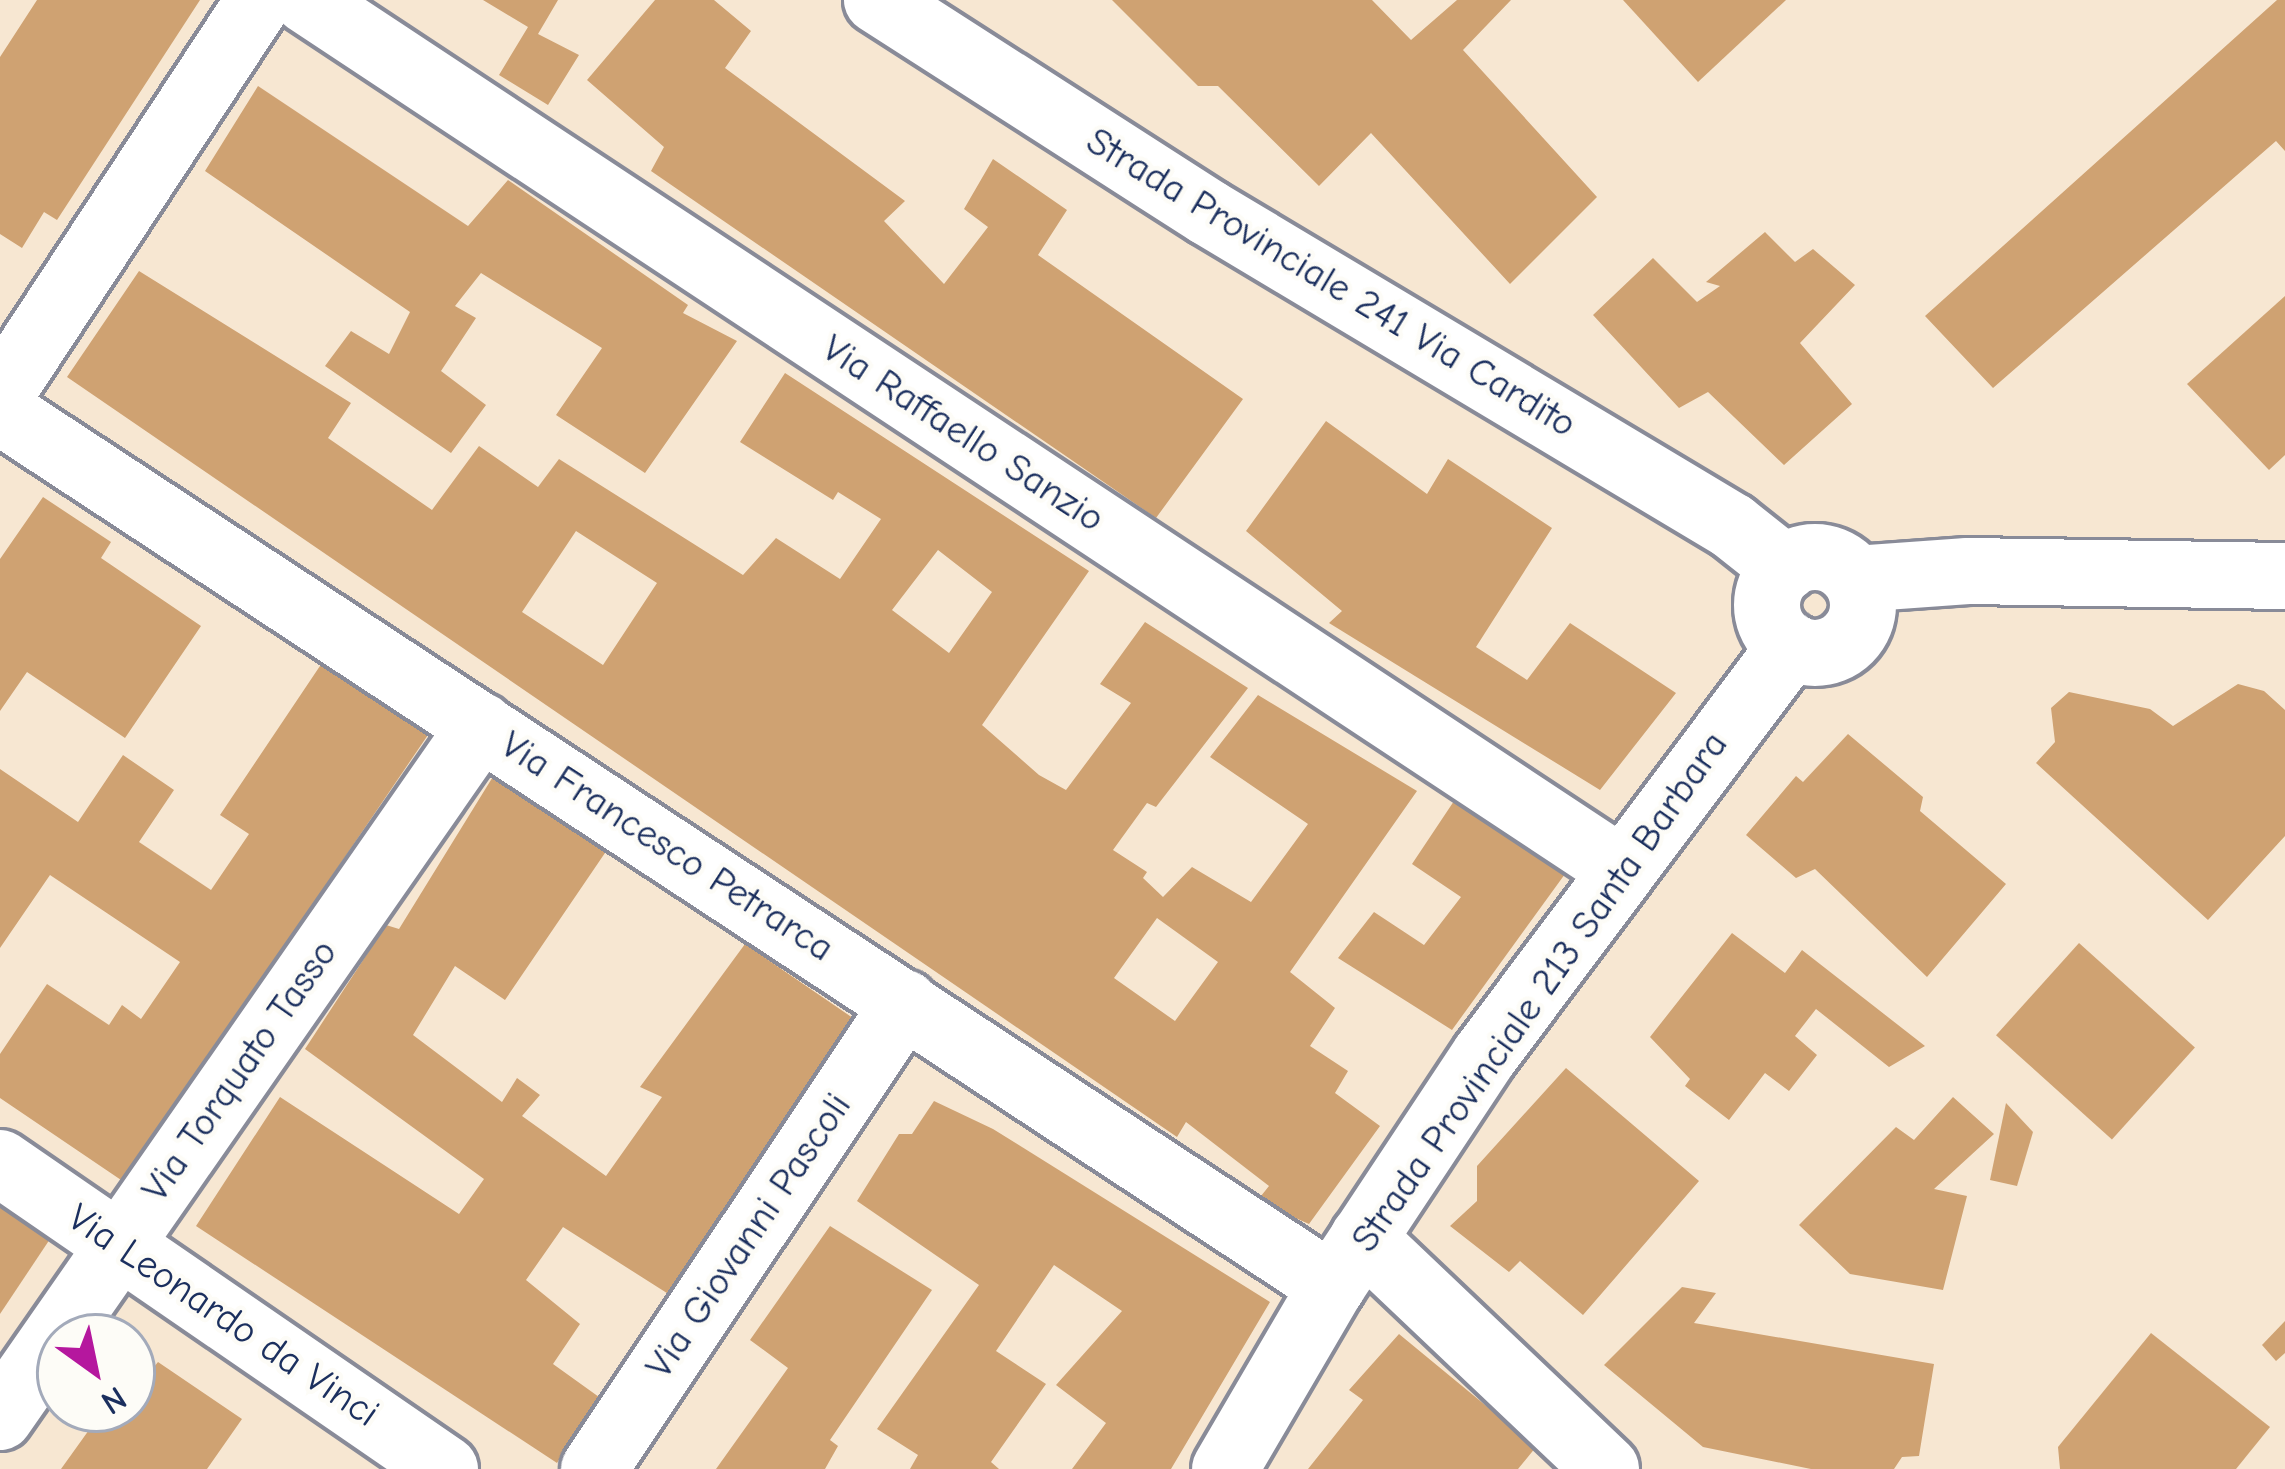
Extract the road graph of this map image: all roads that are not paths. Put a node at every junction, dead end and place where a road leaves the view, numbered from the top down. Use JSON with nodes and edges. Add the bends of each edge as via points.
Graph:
{"nodes":[{"id":1,"x":259,"y":0,"type":"edge"},
{"id":2,"x":306,"y":0,"type":"edge"},
{"id":3,"x":877,"y":0,"type":"edge"},
{"id":4,"x":0,"y":395,"type":"edge"},
{"id":5,"x":0,"y":411,"type":"edge"},
{"id":6,"x":1785,"y":568,"type":"junction"},
{"id":7,"x":2285,"y":576,"type":"edge"},
{"id":8,"x":1856,"y":579,"type":"junction"},
{"id":9,"x":1791,"y":646,"type":"junction"},
{"id":10,"x":481,"y":726,"type":"junction"},
{"id":11,"x":1619,"y":868,"type":"junction"},
{"id":12,"x":904,"y":1003,"type":"junction"},
{"id":13,"x":0,"y":1163,"type":"edge"},
{"id":14,"x":119,"y":1245,"type":"junction"},
{"id":15,"x":1348,"y":1262,"type":"junction"},
{"id":16,"x":0,"y":1417,"type":"edge"},
{"id":17,"x":445,"y":1469,"type":"edge"},
{"id":18,"x":594,"y":1469,"type":"edge"},
{"id":19,"x":1225,"y":1469,"type":"edge"},
{"id":20,"x":1606,"y":1469,"type":"edge"}],
"edges":[{"from":1,"to":4,"type":"street"},
{"from":2,"to":11,"type":"street","name":"Via Raffaello Sanzio"},
{"from":3,"to":6,"type":"street","name":"Strada Provinciale 241 Via Cardito","via":[[1209,213],[1732,526]]},
{"from":5,"to":10,"type":"street","name":"Via Francesco Petrarca"},
{"from":6,"to":8,"type":"street","via":[[1831,559]]},
{"from":6,"to":9,"type":"street","via":[[1768,609]]},
{"from":7,"to":8,"type":"street","via":[[1968,571]]},
{"from":8,"to":9,"type":"street","via":[[1863,612],[1848,640],[1820,652]]},
{"from":9,"to":11,"type":"street","name":"Strada Provinciale 213 Santa Barbara"},
{"from":10,"to":12,"type":"street","name":"Via Francesco Petrarca"},
{"from":10,"to":14,"type":"street","name":"Via Torquato Tasso"},
{"from":11,"to":15,"type":"street","name":"Strada Provinciale 213 Santa Barbara"},
{"from":12,"to":15,"type":"street","name":"Via Francesco Petrarca"},
{"from":12,"to":18,"type":"street","name":"Via Giovanni Pascoli"},
{"from":13,"to":14,"type":"street","name":"Via Leonardo da Vinci"},
{"from":14,"to":16,"type":"street","name":"Via Torquato Tasso"},
{"from":14,"to":17,"type":"street","name":"Via Leonardo da Vinci"},
{"from":15,"to":19,"type":"street","name":"Strada Provinciale 213 Santa Barbara"},
{"from":15,"to":20,"type":"street","name":"Via Francesco Petrarca"}]}
